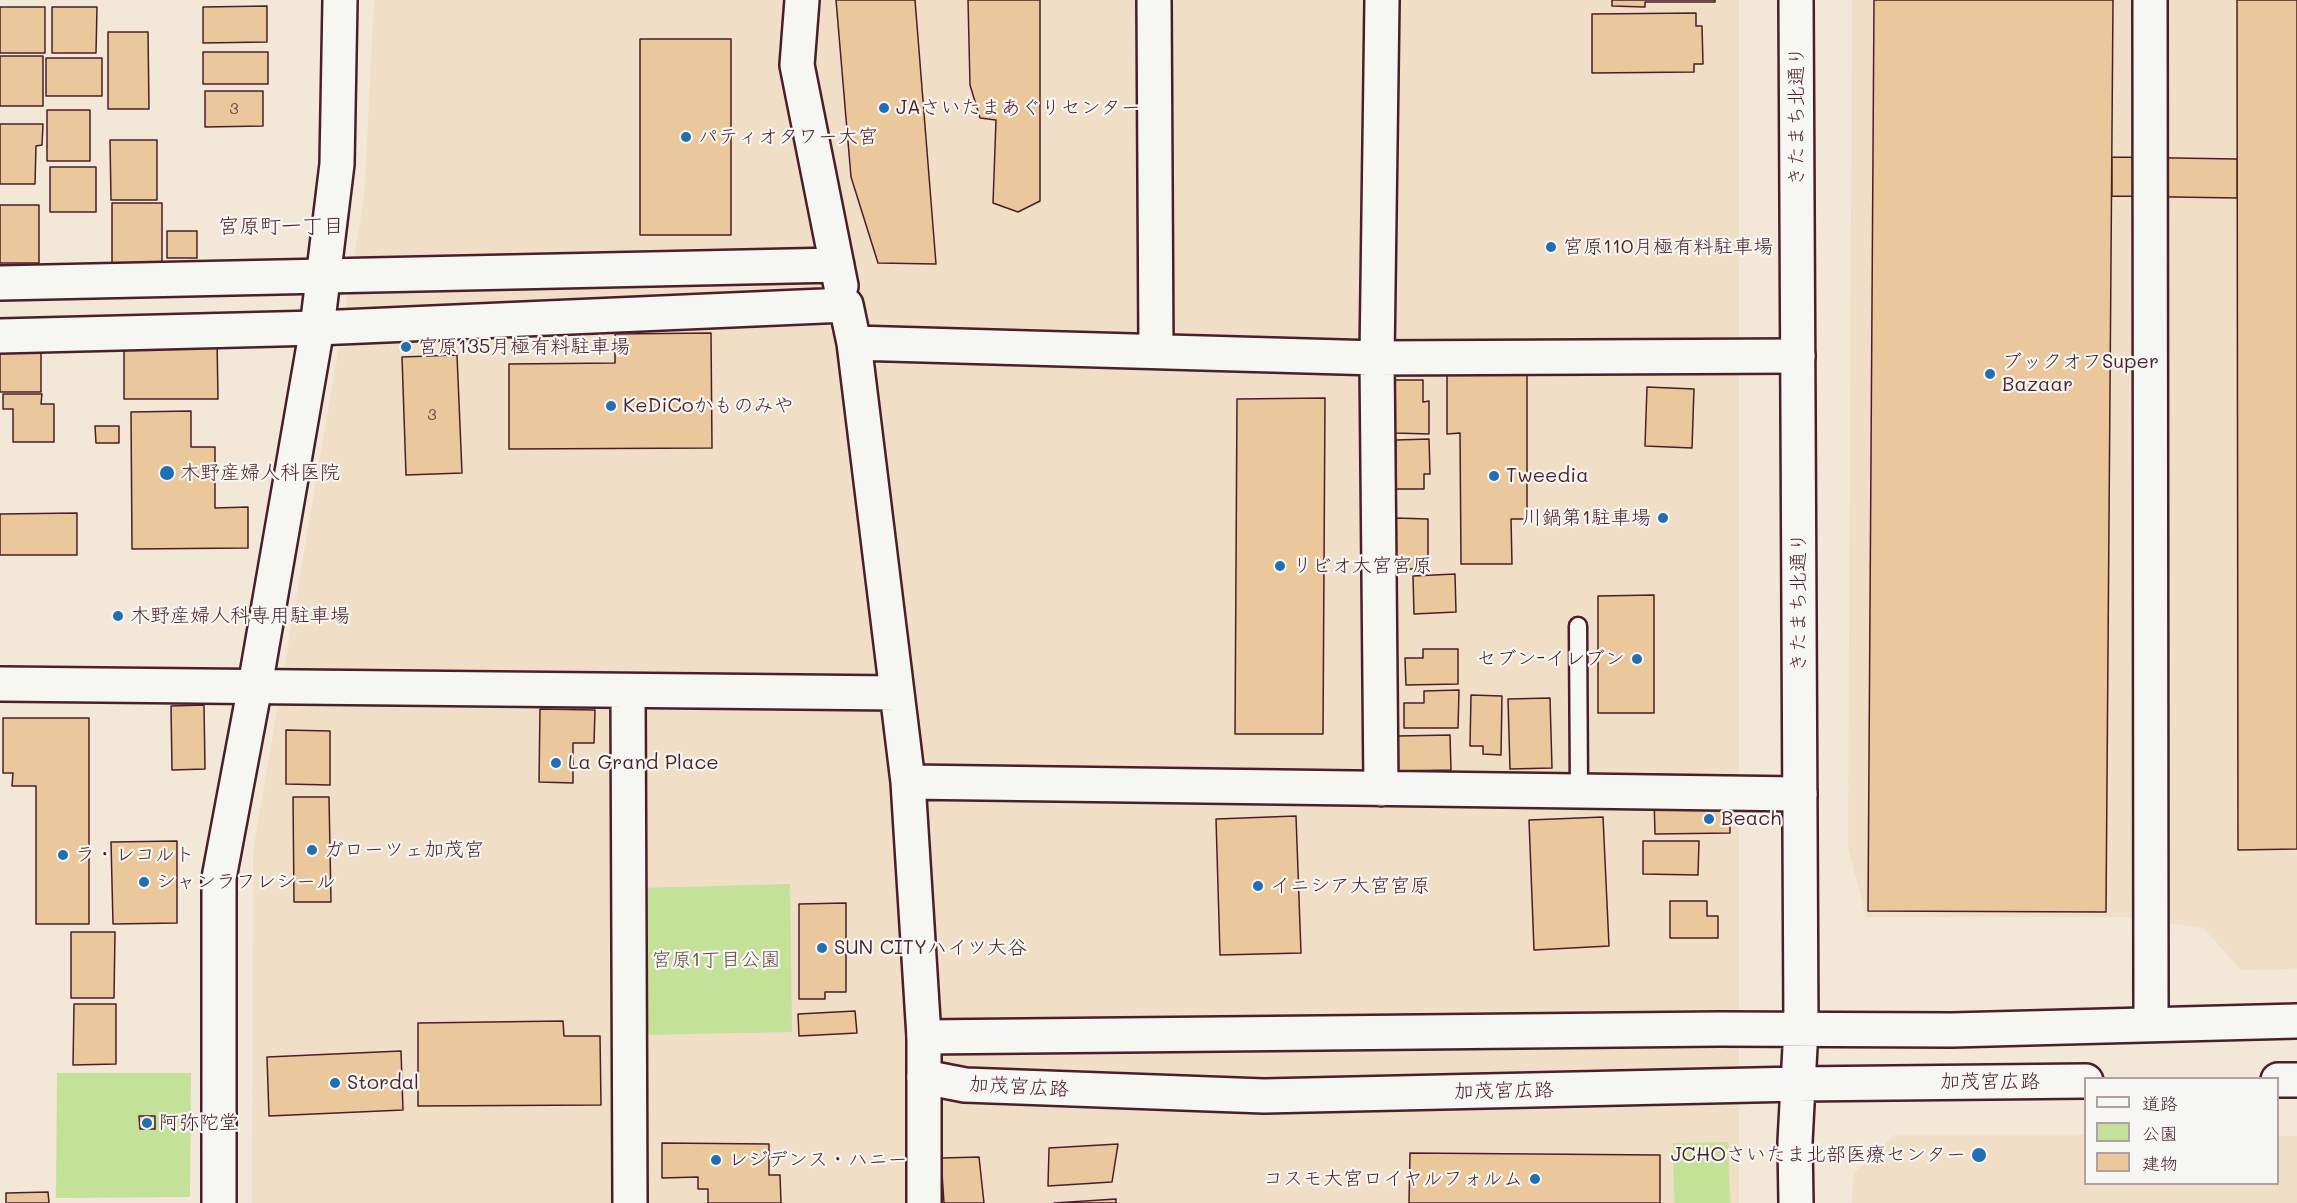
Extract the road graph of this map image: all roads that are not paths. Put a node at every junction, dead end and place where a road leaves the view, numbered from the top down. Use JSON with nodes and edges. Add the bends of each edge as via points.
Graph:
{"nodes":[{"id":1,"x":340,"y":0,"type":"edge"},
{"id":2,"x":802,"y":0,"type":"edge"},
{"id":3,"x":1154,"y":0,"type":"edge"},
{"id":4,"x":1382,"y":0,"type":"edge"},
{"id":5,"x":1796,"y":0,"type":"edge"},
{"id":6,"x":2150,"y":0,"type":"edge"},
{"id":7,"x":837,"y":266,"type":"junction"},
{"id":8,"x":323,"y":278,"type":"junction"},
{"id":9,"x":0,"y":283,"type":"edge"},
{"id":10,"x":846,"y":305,"type":"junction"},
{"id":11,"x":318,"y":321,"type":"junction"},
{"id":12,"x":0,"y":336,"type":"edge"},
{"id":13,"x":854,"y":343,"type":"junction"},
{"id":14,"x":1156,"y":351,"type":"junction"},
{"id":15,"x":1798,"y":356,"type":"junction"},
{"id":16,"x":1377,"y":358,"type":"junction"},
{"id":17,"x":1578,"y":626,"type":"dead end"},
{"id":18,"x":0,"y":684,"type":"edge"},
{"id":19,"x":255,"y":686,"type":"junction"},
{"id":20,"x":628,"y":691,"type":"junction"},
{"id":21,"x":897,"y":693,"type":"junction"},
{"id":22,"x":908,"y":782,"type":"junction"},
{"id":23,"x":1381,"y":789,"type":"junction"},
{"id":24,"x":1579,"y":791,"type":"junction"},
{"id":25,"x":1800,"y":794,"type":"junction"},
{"id":26,"x":2297,"y":1021,"type":"edge"},
{"id":27,"x":2151,"y":1024,"type":"junction"},
{"id":28,"x":1801,"y":1028,"type":"junction"},
{"id":29,"x":924,"y":1037,"type":"junction"},
{"id":30,"x":924,"y":1077,"type":"junction"},
{"id":31,"x":2279,"y":1080,"type":"edge"},
{"id":32,"x":2297,"y":1080,"type":"edge"},
{"id":33,"x":2084,"y":1082,"type":"edge"},
{"id":34,"x":1798,"y":1084,"type":"junction"},
{"id":35,"x":219,"y":1203,"type":"edge"},
{"id":36,"x":630,"y":1203,"type":"edge"},
{"id":37,"x":924,"y":1203,"type":"edge"},
{"id":38,"x":1796,"y":1203,"type":"edge"}],
"edges":[{"from":1,"to":8,"type":"street","via":[[338,164]]},
{"from":2,"to":7,"type":"street","via":[[797,65]]},
{"from":3,"to":14,"type":"street"},
{"from":4,"to":16,"type":"street"},
{"from":5,"to":15,"type":"street","name":"きたまち北通り"},
{"from":6,"to":27,"type":"street"},
{"from":7,"to":8,"type":"street"},
{"from":7,"to":10,"type":"street"},
{"from":8,"to":9,"type":"street"},
{"from":8,"to":11,"type":"street"},
{"from":10,"to":11,"type":"street"},
{"from":10,"to":13,"type":"street"},
{"from":11,"to":12,"type":"street"},
{"from":11,"to":19,"type":"street"},
{"from":13,"to":14,"type":"street"},
{"from":13,"to":21,"type":"street"},
{"from":14,"to":16,"type":"street"},
{"from":15,"to":16,"type":"street"},
{"from":15,"to":25,"type":"street","name":"きたまち北通り"},
{"from":16,"to":23,"type":"street"},
{"from":17,"to":24,"type":"lane"},
{"from":18,"to":19,"type":"street"},
{"from":19,"to":20,"type":"street"},
{"from":19,"to":35,"type":"street","via":[[219,878]]},
{"from":20,"to":21,"type":"street"},
{"from":20,"to":36,"type":"street"},
{"from":21,"to":22,"type":"street"},
{"from":22,"to":23,"type":"street"},
{"from":22,"to":29,"type":"street"},
{"from":23,"to":24,"type":"street"},
{"from":24,"to":25,"type":"street"},
{"from":25,"to":28,"type":"street","name":"きたまち北通り"},
{"from":26,"to":27,"type":"street"},
{"from":27,"to":28,"type":"street","via":[[1952,1030]]},
{"from":28,"to":29,"type":"street"},
{"from":28,"to":34,"type":"street","name":"きたまち北通り"},
{"from":29,"to":30,"type":"street"},
{"from":30,"to":34,"type":"street","name":"加茂宮広路","via":[[965,1085],[1264,1096]]},
{"from":30,"to":37,"type":"street"},
{"from":31,"to":32,"type":"street"},
{"from":33,"to":34,"type":"street","name":"加茂宮広路"},
{"from":34,"to":38,"type":"street","name":"きたまち北通り"}]}
